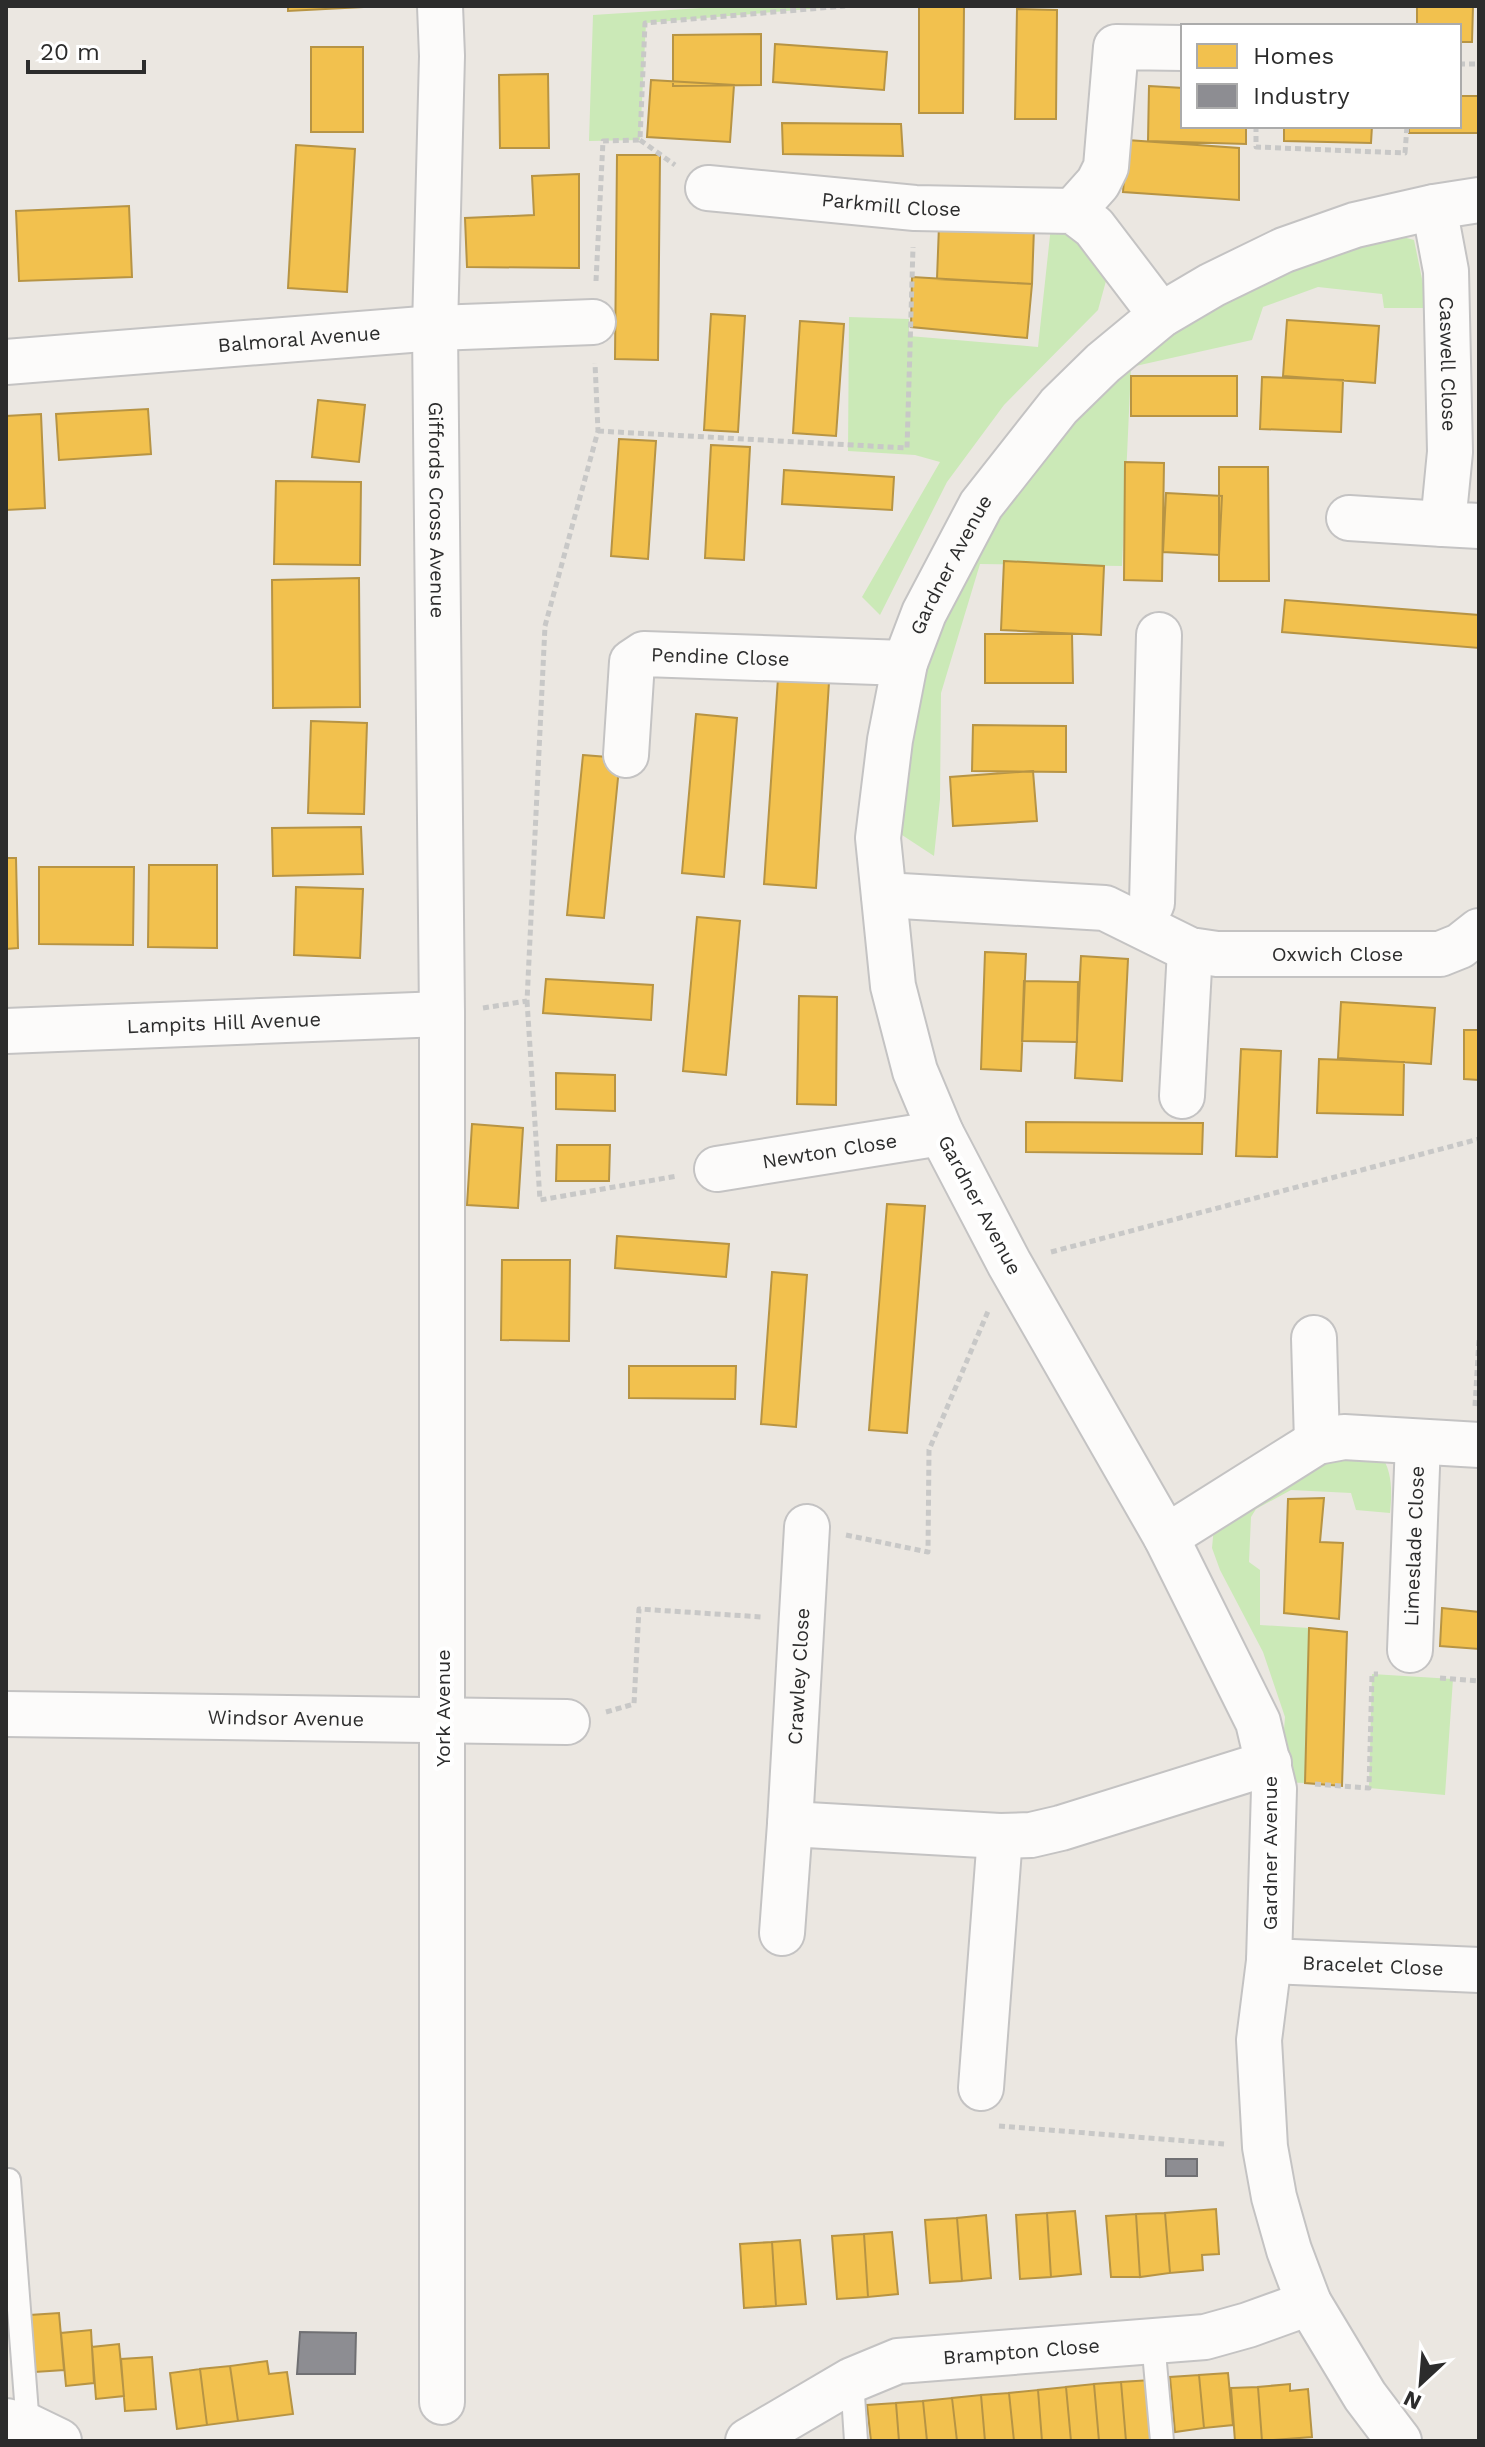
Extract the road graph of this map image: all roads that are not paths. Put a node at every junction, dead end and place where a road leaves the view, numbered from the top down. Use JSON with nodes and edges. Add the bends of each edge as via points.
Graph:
{"nodes":[{"id":1,"x":440,"y":6,"type":"edge"},
{"id":2,"x":1181,"y":48,"type":"edge"},
{"id":3,"x":708,"y":188,"type":"dead end"},
{"id":4,"x":1479,"y":200,"type":"edge"},
{"id":5,"x":1434,"y":207,"type":"junction"},
{"id":6,"x":1073,"y":211,"type":"junction"},
{"id":7,"x":1161,"y":315,"type":"junction"},
{"id":8,"x":593,"y":322,"type":"road end"},
{"id":9,"x":435,"y":328,"type":"junction"},
{"id":10,"x":6,"y":362,"type":"edge"},
{"id":11,"x":1349,"y":518,"type":"dead end"},
{"id":12,"x":1461,"y":525,"type":"edge"},
{"id":13,"x":1159,"y":635,"type":"dead end"},
{"id":14,"x":905,"y":663,"type":"junction"},
{"id":15,"x":626,"y":755,"type":"dead end"},
{"id":16,"x":884,"y":895,"type":"junction"},
{"id":17,"x":1141,"y":925,"type":"junction"},
{"id":18,"x":1479,"y":931,"type":"edge"},
{"id":19,"x":1190,"y":950,"type":"junction"},
{"id":20,"x":442,"y":1014,"type":"junction"},
{"id":21,"x":6,"y":1031,"type":"edge"},
{"id":22,"x":1182,"y":1096,"type":"dead end"},
{"id":23,"x":941,"y":1133,"type":"junction"},
{"id":24,"x":717,"y":1169,"type":"road end"},
{"id":25,"x":1314,"y":1338,"type":"dead end"},
{"id":26,"x":1317,"y":1442,"type":"junction"},
{"id":27,"x":1418,"y":1442,"type":"junction"},
{"id":28,"x":1476,"y":1445,"type":"edge"},
{"id":29,"x":807,"y":1527,"type":"road end"},
{"id":30,"x":1166,"y":1537,"type":"junction"},
{"id":31,"x":1407,"y":1667,"type":"road end"},
{"id":32,"x":6,"y":1714,"type":"edge"},
{"id":33,"x":443,"y":1719,"type":"junction"},
{"id":34,"x":567,"y":1722,"type":"road end"},
{"id":35,"x":1271,"y":1772,"type":"junction"},
{"id":36,"x":790,"y":1824,"type":"junction"},
{"id":37,"x":1000,"y":1836,"type":"junction"},
{"id":38,"x":782,"y":1933,"type":"dead end"},
{"id":39,"x":1269,"y":1961,"type":"junction"},
{"id":40,"x":1479,"y":1970,"type":"edge"},
{"id":41,"x":981,"y":2088,"type":"road end"},
{"id":42,"x":6,"y":2180,"type":"edge"},
{"id":43,"x":1309,"y":2303,"type":"junction"},
{"id":44,"x":1153,"y":2341,"type":"junction"},
{"id":45,"x":852,"y":2380,"type":"junction"},
{"id":46,"x":442,"y":2402,"type":"dead end"},
{"id":47,"x":31,"y":2429,"type":"edge"},
{"id":48,"x":748,"y":2441,"type":"edge"},
{"id":49,"x":856,"y":2441,"type":"edge"},
{"id":50,"x":1162,"y":2441,"type":"edge"},
{"id":51,"x":1399,"y":2441,"type":"edge"}],
"edges":[{"from":1,"to":9,"type":"street","name":"Giffords Cross Avenue"},
{"from":2,"to":6,"type":"street","via":[[1116,47],[1106,167]]},
{"from":3,"to":6,"type":"street","name":"Parkmill Close","via":[[915,208]]},
{"from":4,"to":5,"type":"street","name":"Gardner Avenue"},
{"from":5,"to":7,"type":"street","name":"Gardner Avenue","via":[[1355,225],[1284,250]]},
{"from":5,"to":12,"type":"street","name":"Caswell Close","via":[[1446,271],[1450,452]]},
{"from":6,"to":7,"type":"street","via":[[1094,227]]},
{"from":7,"to":14,"type":"street","name":"Gardner Avenue","via":[[1059,406],[981,505],[924,613]]},
{"from":8,"to":9,"type":"street","name":"Balmoral Avenue"},
{"from":9,"to":10,"type":"street","name":"Balmoral Avenue"},
{"from":9,"to":20,"type":"street","name":"Giffords Cross Avenue"},
{"from":11,"to":12,"type":"street","name":"Caswell Close"},
{"from":13,"to":17,"type":"street","via":[[1152,903]]},
{"from":14,"to":15,"type":"street","name":"Pendine Close","via":[[644,654],[632,662]]},
{"from":14,"to":16,"type":"street","name":"Gardner Avenue","via":[[878,838]]},
{"from":16,"to":17,"type":"street","name":"Oxwich Close","via":[[1105,908]]},
{"from":16,"to":23,"type":"street","name":"Gardner Avenue","via":[[897,1000],[915,1071]]},
{"from":17,"to":19,"type":"street","name":"Oxwich Close"},
{"from":18,"to":19,"type":"street","name":"Oxwich Close","via":[[1440,954]]},
{"from":19,"to":22,"type":"street"},
{"from":20,"to":21,"type":"street","name":"Lampits Hill Avenue"},
{"from":20,"to":33,"type":"street","name":"York Avenue"},
{"from":23,"to":24,"type":"street","name":"Newton Close"},
{"from":23,"to":30,"type":"street","name":"Gardner Avenue"},
{"from":25,"to":26,"type":"street"},
{"from":26,"to":27,"type":"street","name":"Limeslade Close","via":[[1344,1437]]},
{"from":26,"to":30,"type":"street","name":"Limeslade Close"},
{"from":27,"to":28,"type":"street","name":"Limeslade Close"},
{"from":27,"to":31,"type":"street","name":"Limeslade Close"},
{"from":29,"to":36,"type":"street","name":"Crawley Close"},
{"from":30,"to":35,"type":"street","name":"Gardner Avenue","via":[[1258,1722]]},
{"from":32,"to":33,"type":"street","name":"Windsor Avenue"},
{"from":33,"to":34,"type":"street","name":"Windsor Avenue"},
{"from":33,"to":46,"type":"street","name":"York Avenue"},
{"from":35,"to":37,"type":"street","via":[[1061,1828]]},
{"from":35,"to":39,"type":"street","name":"Gardner Avenue"},
{"from":36,"to":37,"type":"street"},
{"from":36,"to":38,"type":"street","name":"Crawley Close"},
{"from":37,"to":41,"type":"street"},
{"from":39,"to":40,"type":"street","name":"Bracelet Close"},
{"from":39,"to":43,"type":"street","name":"Gardner Avenue","via":[[1259,2040],[1265,2147],[1285,2237]]},
{"from":42,"to":47,"type":"lane"},
{"from":43,"to":44,"type":"street","name":"Brampton Close","via":[[1205,2337]]},
{"from":43,"to":51,"type":"street","name":"Gardner Avenue"},
{"from":44,"to":45,"type":"street","name":"Brampton Close","via":[[898,2361]]},
{"from":44,"to":50,"type":"lane"},
{"from":45,"to":48,"type":"street","name":"Brampton Close"},
{"from":45,"to":49,"type":"lane"}]}
